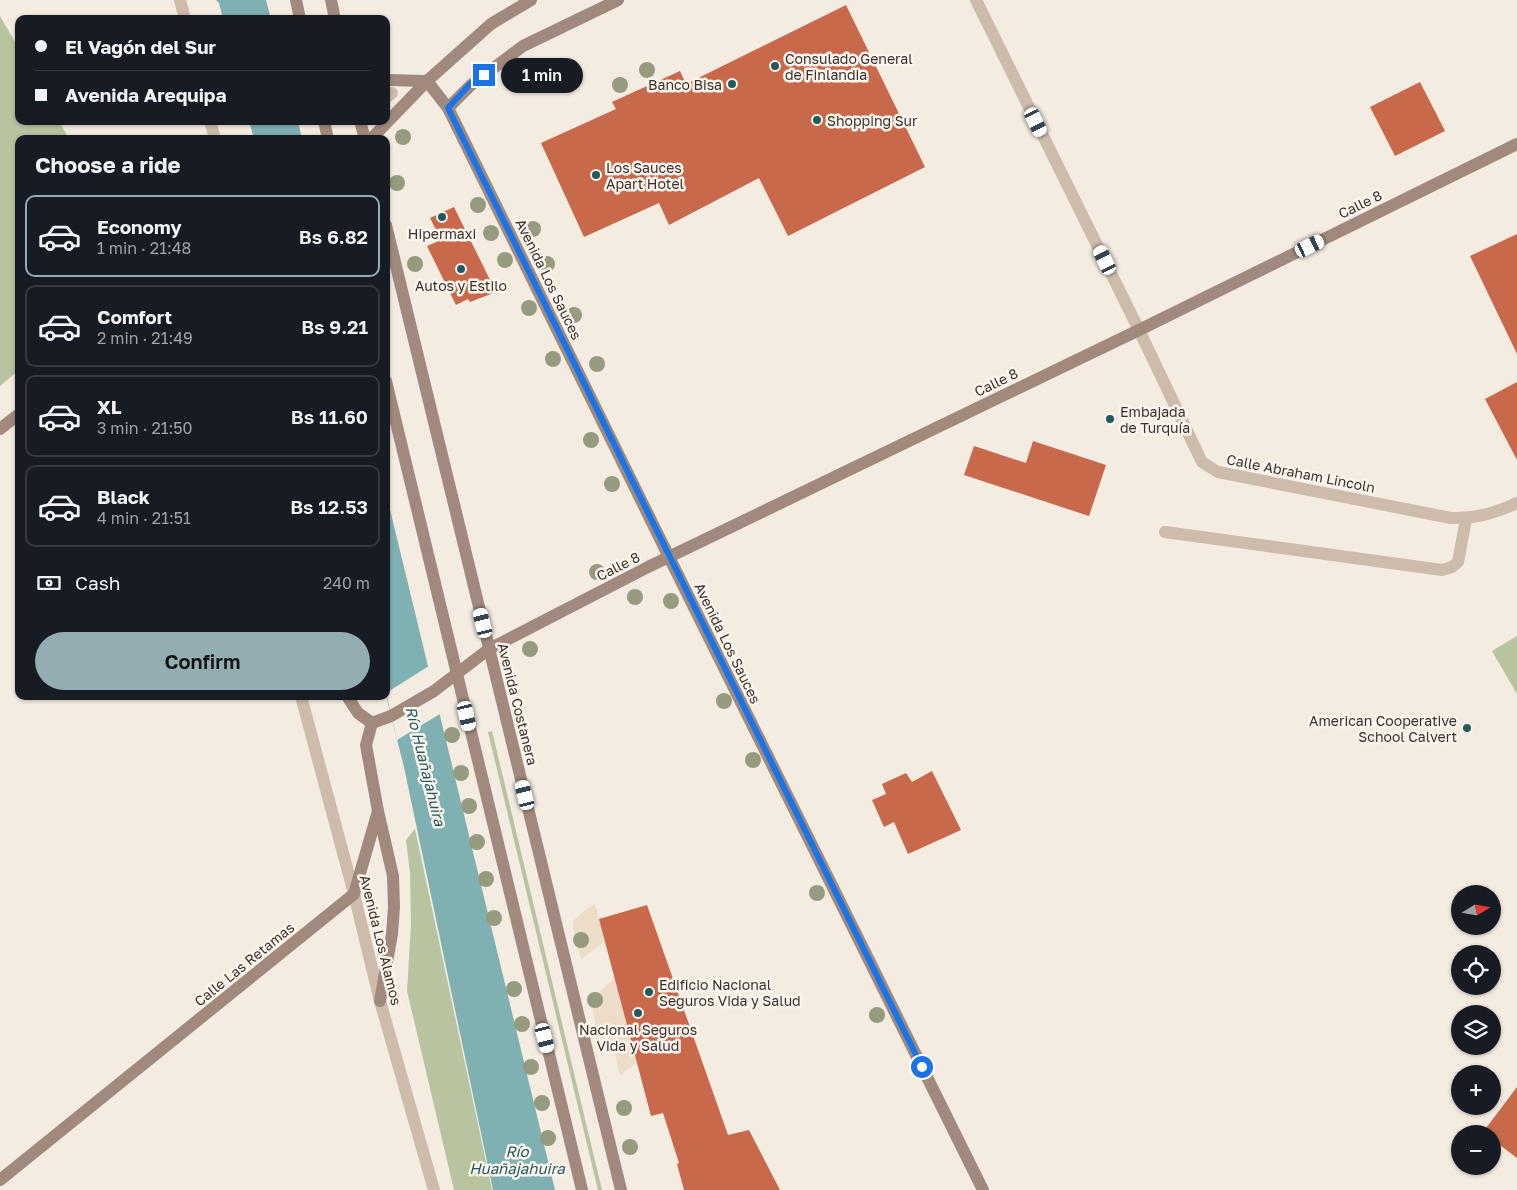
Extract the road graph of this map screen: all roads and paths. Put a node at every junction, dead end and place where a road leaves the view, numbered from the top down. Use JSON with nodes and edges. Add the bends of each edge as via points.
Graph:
{"nodes":[{"id":1,"x":180,"y":0,"type":"edge"},
{"id":2,"x":296,"y":0,"type":"edge"},
{"id":3,"x":330,"y":0,"type":"edge"},
{"id":4,"x":531,"y":0,"type":"edge"},
{"id":5,"x":618,"y":0,"type":"edge"},
{"id":6,"x":976,"y":0,"type":"edge"},
{"id":7,"x":184,"y":15,"type":"edge"},
{"id":8,"x":299,"y":15,"type":"edge"},
{"id":9,"x":334,"y":15,"type":"edge"},
{"id":10,"x":390,"y":80,"type":"edge"},
{"id":11,"x":427,"y":82,"type":"junction"},
{"id":12,"x":448,"y":108,"type":"junction"},
{"id":13,"x":390,"y":120,"type":"edge"},
{"id":14,"x":385,"y":125,"type":"edge"},
{"id":15,"x":375,"y":135,"type":"edge"},
{"id":16,"x":1517,"y":144,"type":"edge"},
{"id":17,"x":390,"y":241,"type":"edge"},
{"id":18,"x":1139,"y":330,"type":"junction"},
{"id":19,"x":390,"y":398,"type":"edge"},
{"id":20,"x":15,"y":417,"type":"edge"},
{"id":21,"x":0,"y":429,"type":"edge"},
{"id":22,"x":1517,"y":503,"type":"edge"},
{"id":23,"x":1466,"y":519,"type":"junction"},
{"id":24,"x":1165,"y":532,"type":"dead end"},
{"id":25,"x":669,"y":557,"type":"junction"},
{"id":26,"x":489,"y":649,"type":"junction"},
{"id":27,"x":456,"y":674,"type":"junction"},
{"id":28,"x":303,"y":700,"type":"edge"},
{"id":29,"x":349,"y":700,"type":"edge"},
{"id":30,"x":372,"y":723,"type":"junction"},
{"id":31,"x":378,"y":811,"type":"junction"},
{"id":32,"x":354,"y":894,"type":"junction"},
{"id":33,"x":380,"y":1001,"type":"junction"},
{"id":34,"x":0,"y":1180,"type":"edge"},
{"id":35,"x":434,"y":1190,"type":"edge"},
{"id":36,"x":582,"y":1190,"type":"edge"},
{"id":37,"x":621,"y":1190,"type":"edge"},
{"id":38,"x":983,"y":1190,"type":"edge"}],
"edges":[{"from":1,"to":7,"type":"street"},
{"from":2,"to":8,"type":"main road"},
{"from":3,"to":9,"type":"main road"},
{"from":4,"to":11,"type":"main road","via":[[491,24]]},
{"from":5,"to":12,"type":"main road","via":[[523,46],[470,84]]},
{"from":6,"to":18,"type":"street","name":"Calle Abraham Lincoln"},
{"from":10,"to":11,"type":"main road"},
{"from":11,"to":12,"type":"main road","name":"Avenida Los Sauces"},
{"from":11,"to":13,"type":"main road"},
{"from":12,"to":25,"type":"main road","name":"Avenida Los Sauces"},
{"from":14,"to":15,"type":"main road"},
{"from":16,"to":18,"type":"main road","name":"Calle 8"},
{"from":17,"to":26,"type":"main road","name":"Avenida Costanera"},
{"from":18,"to":23,"type":"street","name":"Calle Abraham Lincoln","via":[[1202,462],[1218,472]]},
{"from":18,"to":25,"type":"main road","name":"Calle 8"},
{"from":19,"to":27,"type":"main road"},
{"from":20,"to":21,"type":"main road"},
{"from":22,"to":23,"type":"street","name":"Calle Abraham Lincoln","via":[[1497,512]]},
{"from":23,"to":24,"type":"street","via":[[1458,562],[1442,570]]},
{"from":25,"to":26,"type":"main road","name":"Calle 8"},
{"from":25,"to":38,"type":"main road","name":"Avenida Los Sauces"},
{"from":26,"to":27,"type":"main road","name":"Calle 8"},
{"from":26,"to":37,"type":"main road","name":"Avenida Costanera"},
{"from":27,"to":30,"type":"main road","name":"Calle 8","via":[[434,691]]},
{"from":27,"to":36,"type":"main road"},
{"from":28,"to":32,"type":"street","name":"Avenida Los Alamos"},
{"from":29,"to":30,"type":"main road","via":[[358,713]]},
{"from":30,"to":31,"type":"main road","via":[[366,745]]},
{"from":31,"to":32,"type":"main road"},
{"from":31,"to":33,"type":"main road","via":[[393,876],[394,907]]},
{"from":32,"to":33,"type":"street","name":"Avenida Los Alamos"},
{"from":32,"to":34,"type":"main road","name":"Calle Las Retamas"},
{"from":33,"to":35,"type":"street","name":"Avenida Los Alamos"}]}
